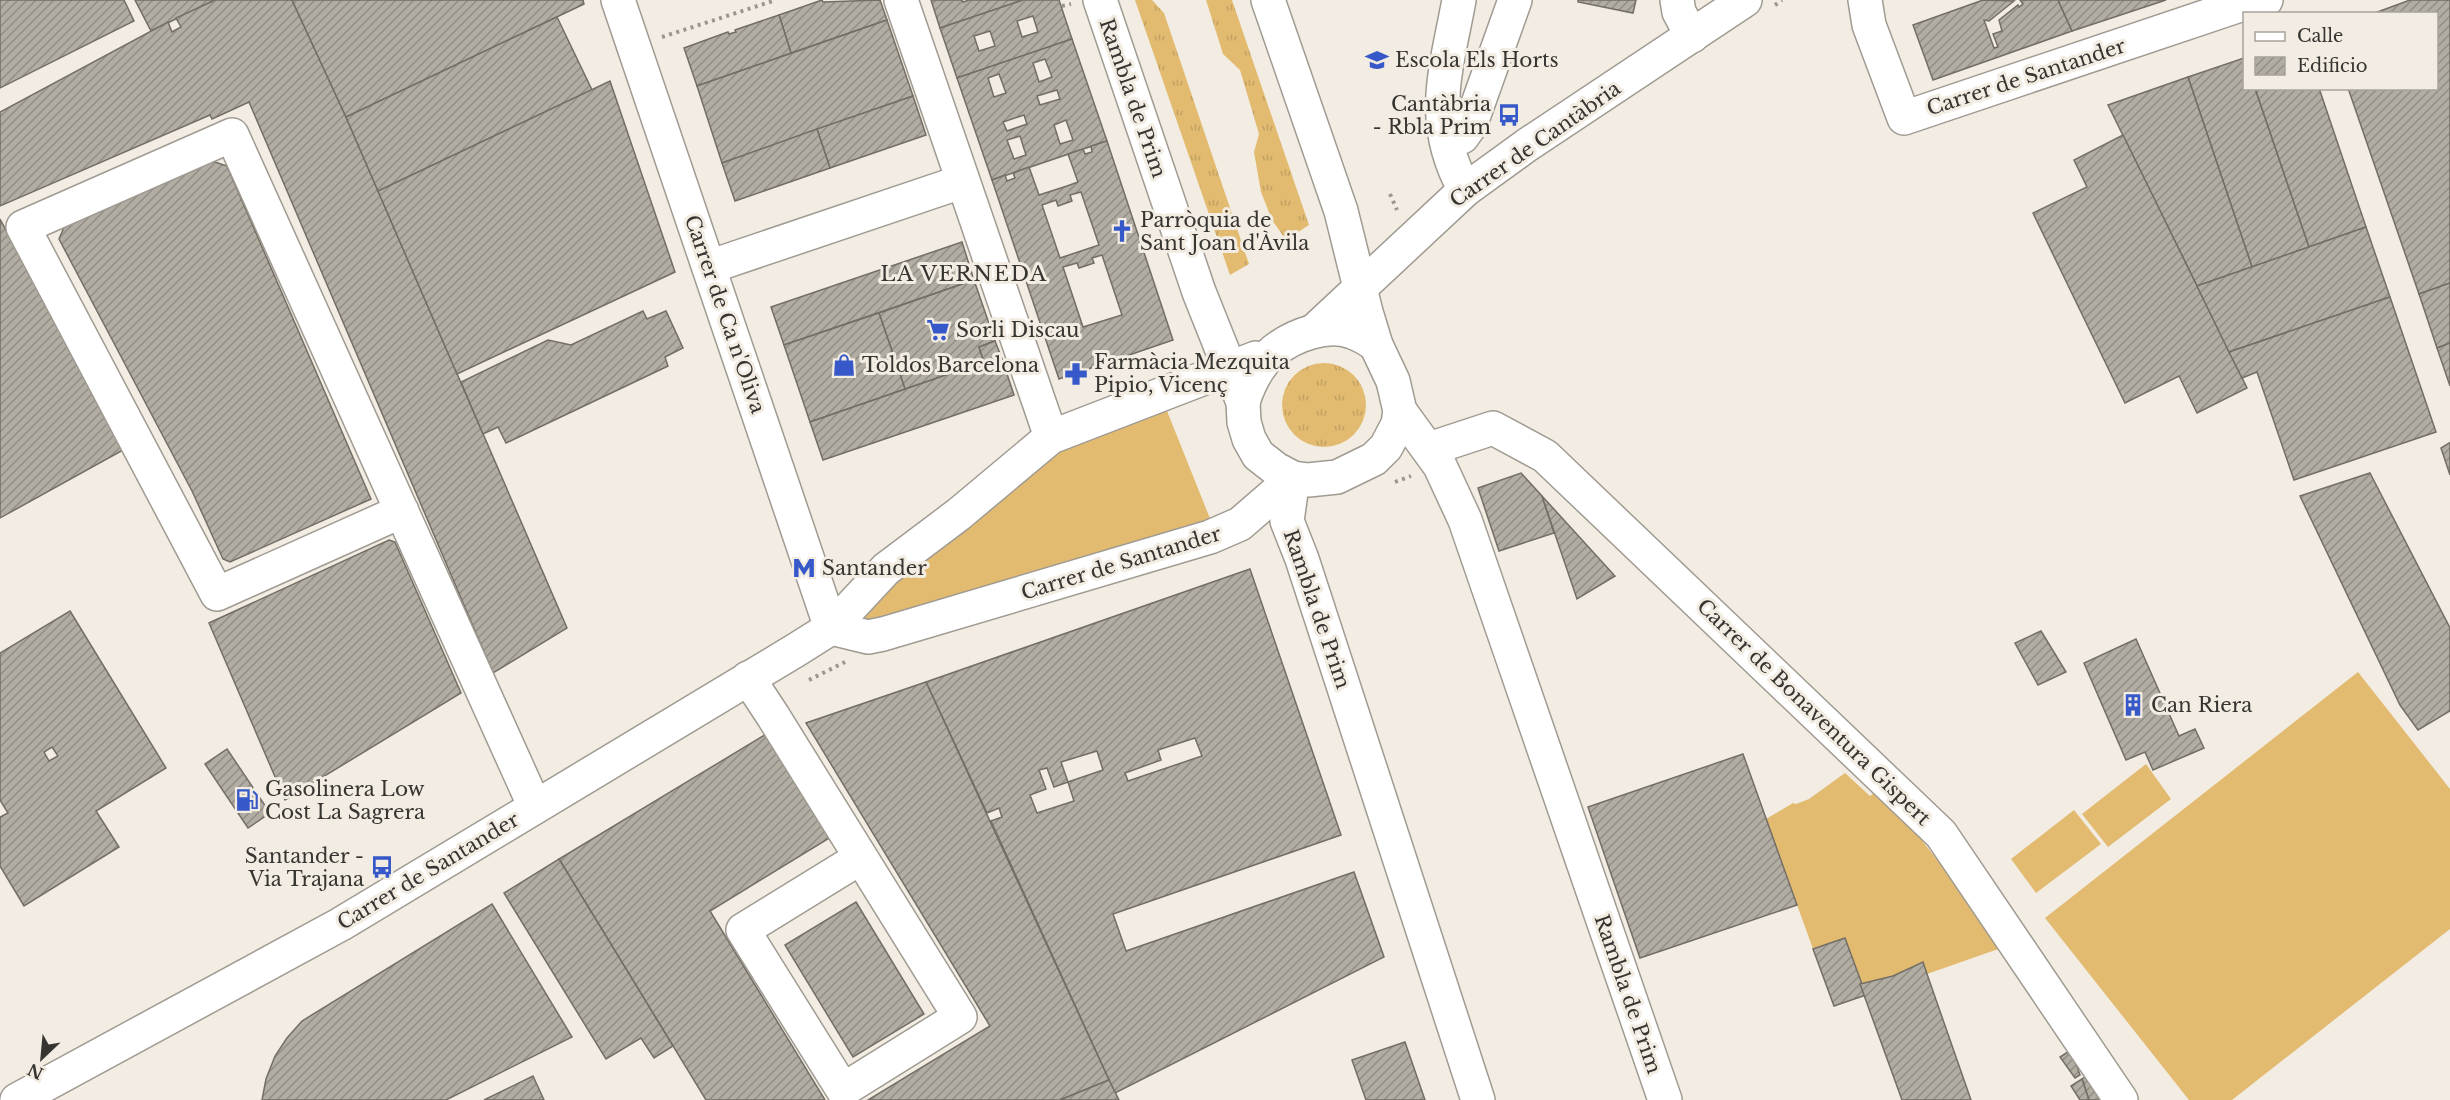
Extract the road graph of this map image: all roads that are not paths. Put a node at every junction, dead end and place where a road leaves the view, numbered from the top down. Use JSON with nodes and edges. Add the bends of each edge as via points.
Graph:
{"nodes":[{"id":1,"x":618,"y":0,"type":"edge"},
{"id":2,"x":901,"y":0,"type":"edge"},
{"id":3,"x":1100,"y":0,"type":"edge"},
{"id":4,"x":1268,"y":0,"type":"edge"},
{"id":5,"x":1459,"y":0,"type":"edge"},
{"id":6,"x":1515,"y":0,"type":"edge"},
{"id":7,"x":1677,"y":0,"type":"edge"},
{"id":8,"x":1745,"y":0,"type":"edge"},
{"id":9,"x":1865,"y":0,"type":"edge"},
{"id":10,"x":2262,"y":0,"type":"edge"},
{"id":11,"x":1692,"y":36,"type":"junction"},
{"id":12,"x":1461,"y":137,"type":"dead end"},
{"id":13,"x":952,"y":185,"type":"dead end"},
{"id":14,"x":1465,"y":190,"type":"junction"},
{"id":15,"x":709,"y":267,"type":"junction"},
{"id":16,"x":1361,"y":288,"type":"junction"},
{"id":17,"x":1314,"y":332,"type":"junction"},
{"id":18,"x":1376,"y":345,"type":"junction"},
{"id":19,"x":1274,"y":351,"type":"junction"},
{"id":20,"x":1228,"y":368,"type":"junction"},
{"id":21,"x":1243,"y":402,"type":"junction"},
{"id":22,"x":1400,"y":411,"type":"junction"},
{"id":23,"x":1050,"y":437,"type":"junction"},
{"id":24,"x":1430,"y":449,"type":"junction"},
{"id":25,"x":1374,"y":459,"type":"junction"},
{"id":26,"x":1293,"y":478,"type":"junction"},
{"id":27,"x":402,"y":511,"type":"junction"},
{"id":28,"x":831,"y":628,"type":"junction"},
{"id":29,"x":748,"y":678,"type":"junction"},
{"id":30,"x":535,"y":807,"type":"junction"},
{"id":31,"x":860,"y":858,"type":"junction"},
{"id":32,"x":0,"y":1088,"type":"edge"},
{"id":33,"x":7,"y":1100,"type":"edge"},
{"id":34,"x":17,"y":1100,"type":"edge"},
{"id":35,"x":1478,"y":1100,"type":"edge"},
{"id":36,"x":1665,"y":1100,"type":"edge"},
{"id":37,"x":2121,"y":1100,"type":"edge"}],
"edges":[{"from":1,"to":15,"type":"street","name":"Carrer de Ca n'Oliva"},
{"from":2,"to":23,"type":"street"},
{"from":3,"to":20,"type":"street","name":"Rambla de Prim"},
{"from":4,"to":16,"type":"street","via":[[1341,211]]},
{"from":5,"to":14,"type":"street","via":[[1441,116],[1454,171]]},
{"from":6,"to":12,"type":"street","via":[[1470,126]]},
{"from":7,"to":11,"type":"street"},
{"from":8,"to":11,"type":"street","name":"Carrer de Cantàbria"},
{"from":9,"to":10,"type":"street","name":"Carrer de Santander","via":[[1869,25],[1904,118]]},
{"from":11,"to":14,"type":"street","name":"Carrer de Cantàbria"},
{"from":13,"to":15,"type":"street"},
{"from":14,"to":16,"type":"street","name":"Carrer de Cantàbria"},
{"from":15,"to":28,"type":"street","name":"Carrer de Ca n'Oliva"},
{"from":16,"to":17,"type":"street","name":"Carrer de Cantàbria"},
{"from":16,"to":18,"type":"street"},
{"from":17,"to":18,"type":"street","name":"Carrer de Santander","via":[[1351,331]]},
{"from":17,"to":19,"type":"street","name":"Carrer de Santander"},
{"from":18,"to":22,"type":"street","via":[[1393,381]]},
{"from":19,"to":20,"type":"street","name":"Carrer de Santander"},
{"from":19,"to":21,"type":"street","name":"Carrer de Santander","via":[[1254,377]]},
{"from":20,"to":21,"type":"street","name":"Rambla de Prim"},
{"from":20,"to":23,"type":"street","name":"Carrer de Santander"},
{"from":21,"to":26,"type":"street","name":"Rambla de Prim","via":[[1244,422],[1258,455]]},
{"from":22,"to":24,"type":"street","name":"Rambla de Prim"},
{"from":22,"to":25,"type":"street","via":[[1390,440]]},
{"from":23,"to":28,"type":"street","name":"Carrer de Santander","via":[[886,569]]},
{"from":24,"to":25,"type":"street","name":"Carrer de Bonaventura Gispert"},
{"from":24,"to":36,"type":"street","name":"Rambla de Prim","via":[[1465,520]]},
{"from":24,"to":37,"type":"street","name":"Carrer de Bonaventura Gispert","via":[[1493,428],[1545,456],[1941,834]]},
{"from":25,"to":26,"type":"street","via":[[1337,477]]},
{"from":26,"to":28,"type":"street","name":"Carrer de Santander","via":[[1240,524],[1210,537],[876,636]]},
{"from":26,"to":35,"type":"street","name":"Rambla de Prim","via":[[1287,521]]},
{"from":27,"to":27,"type":"street","via":[[232,135],[23,227],[216,594]]},
{"from":27,"to":30,"type":"street"},
{"from":28,"to":29,"type":"street","name":"Carrer de Santander"},
{"from":29,"to":30,"type":"street","name":"Carrer de Santander"},
{"from":29,"to":31,"type":"street"},
{"from":30,"to":34,"type":"street","name":"Carrer de Santander","via":[[341,924]]},
{"from":31,"to":31,"type":"street","via":[[960,1017],[843,1090],[743,930]]},
{"from":32,"to":33,"type":"street"}]}
